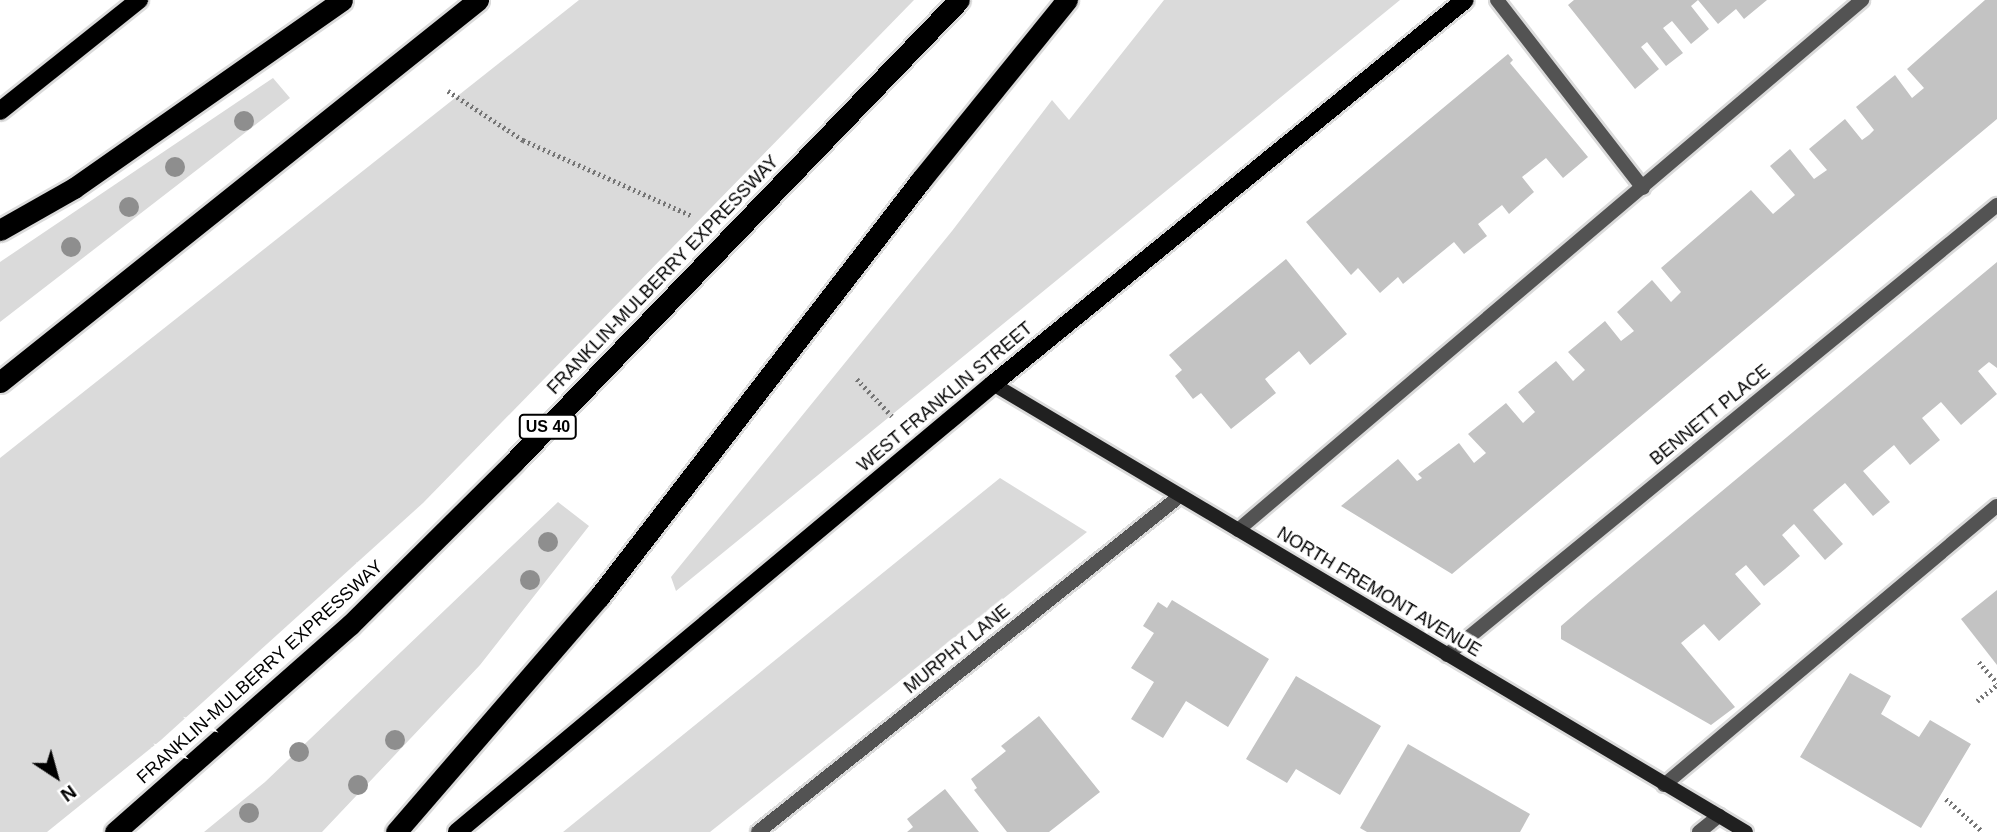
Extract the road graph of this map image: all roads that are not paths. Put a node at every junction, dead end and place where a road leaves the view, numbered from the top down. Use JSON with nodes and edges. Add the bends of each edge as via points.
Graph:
{"nodes":[{"id":1,"x":139,"y":0,"type":"edge"},
{"id":2,"x":342,"y":0,"type":"edge"},
{"id":3,"x":478,"y":0,"type":"edge"},
{"id":4,"x":959,"y":0,"type":"edge"},
{"id":5,"x":1066,"y":0,"type":"edge"},
{"id":6,"x":1465,"y":0,"type":"edge"},
{"id":7,"x":1497,"y":0,"type":"edge"},
{"id":8,"x":1862,"y":0,"type":"edge"},
{"id":9,"x":0,"y":111,"type":"edge"},
{"id":10,"x":1643,"y":188,"type":"junction"},
{"id":11,"x":1997,"y":205,"type":"edge"},
{"id":12,"x":0,"y":230,"type":"edge"},
{"id":13,"x":0,"y":382,"type":"edge"},
{"id":14,"x":993,"y":384,"type":"junction"},
{"id":15,"x":1180,"y":496,"type":"junction"},
{"id":16,"x":1997,"y":506,"type":"edge"},
{"id":17,"x":1238,"y":530,"type":"junction"},
{"id":18,"x":1447,"y":655,"type":"junction"},
{"id":19,"x":1664,"y":785,"type":"junction"},
{"id":20,"x":1719,"y":816,"type":"junction"},
{"id":21,"x":115,"y":832,"type":"edge"},
{"id":22,"x":397,"y":832,"type":"edge"},
{"id":23,"x":457,"y":832,"type":"edge"},
{"id":24,"x":758,"y":832,"type":"edge"},
{"id":25,"x":1699,"y":832,"type":"edge"},
{"id":26,"x":1746,"y":832,"type":"edge"}],
"edges":[{"from":1,"to":9,"type":"main road"},
{"from":2,"to":12,"type":"highway","via":[[74,188]]},
{"from":3,"to":13,"type":"highway"},
{"from":4,"to":21,"type":"highway","name":"FRANKLIN-MULBERRY EXPRESSWAY","number":"US 40","via":[[514,462],[350,625]]},
{"from":5,"to":22,"type":"highway","via":[[599,597]]},
{"from":6,"to":14,"type":"main road","name":"WEST FRANKLIN STREET"},
{"from":7,"to":10,"type":"street"},
{"from":8,"to":10,"type":"street"},
{"from":10,"to":17,"type":"street"},
{"from":11,"to":18,"type":"street","name":"BENNETT PLACE"},
{"from":14,"to":15,"type":"main road","name":"NORTH FREMONT AVENUE"},
{"from":14,"to":23,"type":"main road","name":"WEST FRANKLIN STREET"},
{"from":15,"to":17,"type":"main road","name":"NORTH FREMONT AVENUE"},
{"from":15,"to":24,"type":"street","name":"MURPHY LANE"},
{"from":16,"to":19,"type":"street"},
{"from":17,"to":18,"type":"main road","name":"NORTH FREMONT AVENUE"},
{"from":18,"to":19,"type":"main road","name":"NORTH FREMONT AVENUE"},
{"from":19,"to":20,"type":"main road","name":"NORTH FREMONT AVENUE"},
{"from":20,"to":25,"type":"street"},
{"from":20,"to":26,"type":"main road","name":"NORTH FREMONT AVENUE"}]}
